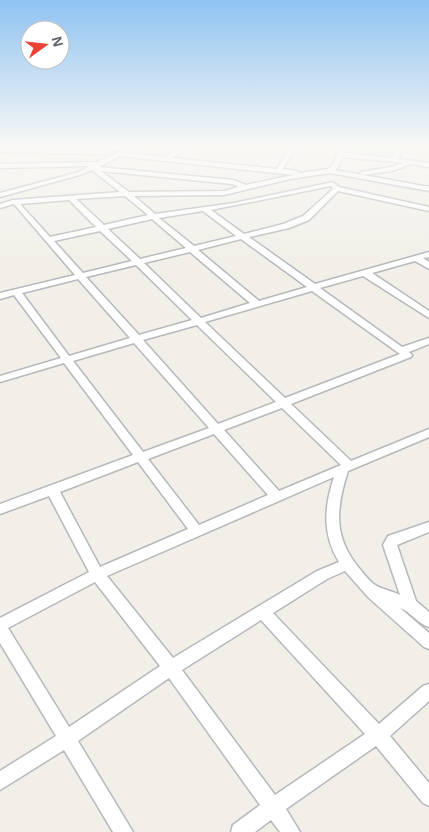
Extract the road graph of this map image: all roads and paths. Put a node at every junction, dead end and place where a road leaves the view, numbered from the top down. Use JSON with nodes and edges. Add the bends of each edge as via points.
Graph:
{"nodes":[{"id":1,"x":40,"y":185,"type":"edge"},
{"id":2,"x":115,"y":185,"type":"edge"},
{"id":3,"x":239,"y":185,"type":"edge"},
{"id":4,"x":261,"y":185,"type":"edge"},
{"id":5,"x":408,"y":185,"type":"edge"},
{"id":6,"x":335,"y":186,"type":"junction"},
{"id":7,"x":246,"y":188,"type":"junction"},
{"id":8,"x":429,"y":189,"type":"edge"},
{"id":9,"x":127,"y":194,"type":"junction"},
{"id":10,"x":0,"y":195,"type":"edge"},
{"id":11,"x":189,"y":195,"type":"junction"},
{"id":12,"x":71,"y":198,"type":"junction"},
{"id":13,"x":17,"y":205,"type":"dead end"},
{"id":14,"x":0,"y":206,"type":"edge"},
{"id":15,"x":206,"y":209,"type":"junction"},
{"id":16,"x":429,"y":209,"type":"edge"},
{"id":17,"x":154,"y":216,"type":"junction"},
{"id":18,"x":102,"y":228,"type":"junction"},
{"id":19,"x":242,"y":235,"type":"junction"},
{"id":20,"x":48,"y":240,"type":"junction"},
{"id":21,"x":193,"y":248,"type":"junction"},
{"id":22,"x":429,"y":254,"type":"edge"},
{"id":23,"x":416,"y":258,"type":"junction"},
{"id":24,"x":137,"y":262,"type":"junction"},
{"id":25,"x":429,"y":266,"type":"edge"},
{"id":26,"x":365,"y":273,"type":"junction"},
{"id":27,"x":79,"y":276,"type":"junction"},
{"id":28,"x":314,"y":288,"type":"junction"},
{"id":29,"x":16,"y":292,"type":"junction"},
{"id":30,"x":0,"y":296,"type":"edge"},
{"id":31,"x":257,"y":304,"type":"junction"},
{"id":32,"x":429,"y":315,"type":"edge"},
{"id":33,"x":199,"y":321,"type":"junction"},
{"id":34,"x":137,"y":339,"type":"junction"},
{"id":35,"x":429,"y":341,"type":"edge"},
{"id":36,"x":401,"y":351,"type":"junction"},
{"id":37,"x":67,"y":360,"type":"junction"},
{"id":38,"x":0,"y":379,"type":"edge"},
{"id":39,"x":283,"y":403,"type":"junction"},
{"id":40,"x":216,"y":429,"type":"junction"},
{"id":41,"x":429,"y":434,"type":"edge"},
{"id":42,"x":140,"y":457,"type":"junction"},
{"id":43,"x":346,"y":467,"type":"junction"},
{"id":44,"x":54,"y":491,"type":"junction"},
{"id":45,"x":277,"y":497,"type":"junction"},
{"id":46,"x":0,"y":509,"type":"edge"},
{"id":47,"x":429,"y":527,"type":"edge"},
{"id":48,"x":197,"y":532,"type":"junction"},
{"id":49,"x":348,"y":564,"type":"junction"},
{"id":50,"x":97,"y":574,"type":"junction"},
{"id":51,"x":373,"y":592,"type":"junction"},
{"id":52,"x":410,"y":604,"type":"junction"},
{"id":53,"x":264,"y":613,"type":"junction"},
{"id":54,"x":429,"y":621,"type":"edge"},
{"id":55,"x":0,"y":625,"type":"edge"},
{"id":56,"x":0,"y":629,"type":"edge"},
{"id":57,"x":429,"y":642,"type":"edge"},
{"id":58,"x":171,"y":668,"type":"junction"},
{"id":59,"x":429,"y":691,"type":"edge"},
{"id":60,"x":378,"y":735,"type":"junction"},
{"id":61,"x":68,"y":738,"type":"junction"},
{"id":62,"x":0,"y":781,"type":"edge"},
{"id":63,"x":429,"y":797,"type":"edge"},
{"id":64,"x":272,"y":808,"type":"junction"},
{"id":65,"x":124,"y":832,"type":"edge"},
{"id":66,"x":240,"y":832,"type":"edge"},
{"id":67,"x":291,"y":832,"type":"edge"}],
"edges":[{"from":1,"to":10,"type":"street"},
{"from":2,"to":9,"type":"street"},
{"from":3,"to":7,"type":"street"},
{"from":4,"to":7,"type":"street"},
{"from":5,"to":8,"type":"street"},
{"from":6,"to":15,"type":"street"},
{"from":6,"to":16,"type":"street"},
{"from":6,"to":19,"type":"street","via":[[306,218],[286,226]]},
{"from":7,"to":11,"type":"street"},
{"from":9,"to":11,"type":"street"},
{"from":9,"to":12,"type":"street"},
{"from":9,"to":17,"type":"street"},
{"from":11,"to":15,"type":"street"},
{"from":12,"to":14,"type":"street","via":[[13,202]]},
{"from":12,"to":18,"type":"street"},
{"from":13,"to":20,"type":"street"},
{"from":15,"to":17,"type":"street"},
{"from":15,"to":19,"type":"street"},
{"from":17,"to":18,"type":"street"},
{"from":17,"to":21,"type":"street"},
{"from":18,"to":20,"type":"street"},
{"from":18,"to":24,"type":"street"},
{"from":19,"to":21,"type":"street"},
{"from":19,"to":28,"type":"street"},
{"from":20,"to":27,"type":"street"},
{"from":21,"to":24,"type":"street"},
{"from":21,"to":31,"type":"street"},
{"from":22,"to":23,"type":"street"},
{"from":23,"to":25,"type":"street"},
{"from":23,"to":26,"type":"street"},
{"from":24,"to":27,"type":"street"},
{"from":24,"to":33,"type":"street"},
{"from":26,"to":28,"type":"street"},
{"from":26,"to":32,"type":"street"},
{"from":27,"to":29,"type":"street"},
{"from":27,"to":34,"type":"street"},
{"from":28,"to":31,"type":"street"},
{"from":28,"to":36,"type":"street"},
{"from":29,"to":30,"type":"street"},
{"from":29,"to":37,"type":"street"},
{"from":31,"to":33,"type":"street"},
{"from":33,"to":34,"type":"street"},
{"from":33,"to":39,"type":"street"},
{"from":34,"to":37,"type":"street"},
{"from":34,"to":40,"type":"street"},
{"from":35,"to":36,"type":"street"},
{"from":36,"to":39,"type":"street","via":[[406,355]]},
{"from":37,"to":38,"type":"street"},
{"from":37,"to":42,"type":"street"},
{"from":39,"to":40,"type":"street"},
{"from":39,"to":43,"type":"street"},
{"from":40,"to":42,"type":"street"},
{"from":40,"to":45,"type":"street"},
{"from":41,"to":43,"type":"street"},
{"from":42,"to":44,"type":"street"},
{"from":42,"to":48,"type":"street"},
{"from":43,"to":45,"type":"street"},
{"from":43,"to":49,"type":"street","via":[[334,496],[334,538]]},
{"from":44,"to":46,"type":"street"},
{"from":44,"to":50,"type":"street"},
{"from":45,"to":48,"type":"street"},
{"from":47,"to":52,"type":"street","via":[[390,542]]},
{"from":48,"to":50,"type":"street"},
{"from":49,"to":51,"type":"street"},
{"from":49,"to":53,"type":"street","via":[[322,575]]},
{"from":50,"to":55,"type":"street"},
{"from":50,"to":58,"type":"street"},
{"from":51,"to":52,"type":"street","via":[[383,592],[403,604]]},
{"from":51,"to":57,"type":"street"},
{"from":52,"to":54,"type":"street"},
{"from":53,"to":58,"type":"street"},
{"from":53,"to":60,"type":"street"},
{"from":56,"to":61,"type":"street"},
{"from":58,"to":61,"type":"street"},
{"from":58,"to":64,"type":"street"},
{"from":59,"to":60,"type":"street"},
{"from":60,"to":63,"type":"street"},
{"from":60,"to":64,"type":"street"},
{"from":61,"to":62,"type":"street"},
{"from":61,"to":65,"type":"street"},
{"from":64,"to":66,"type":"street"},
{"from":64,"to":67,"type":"street"}]}
